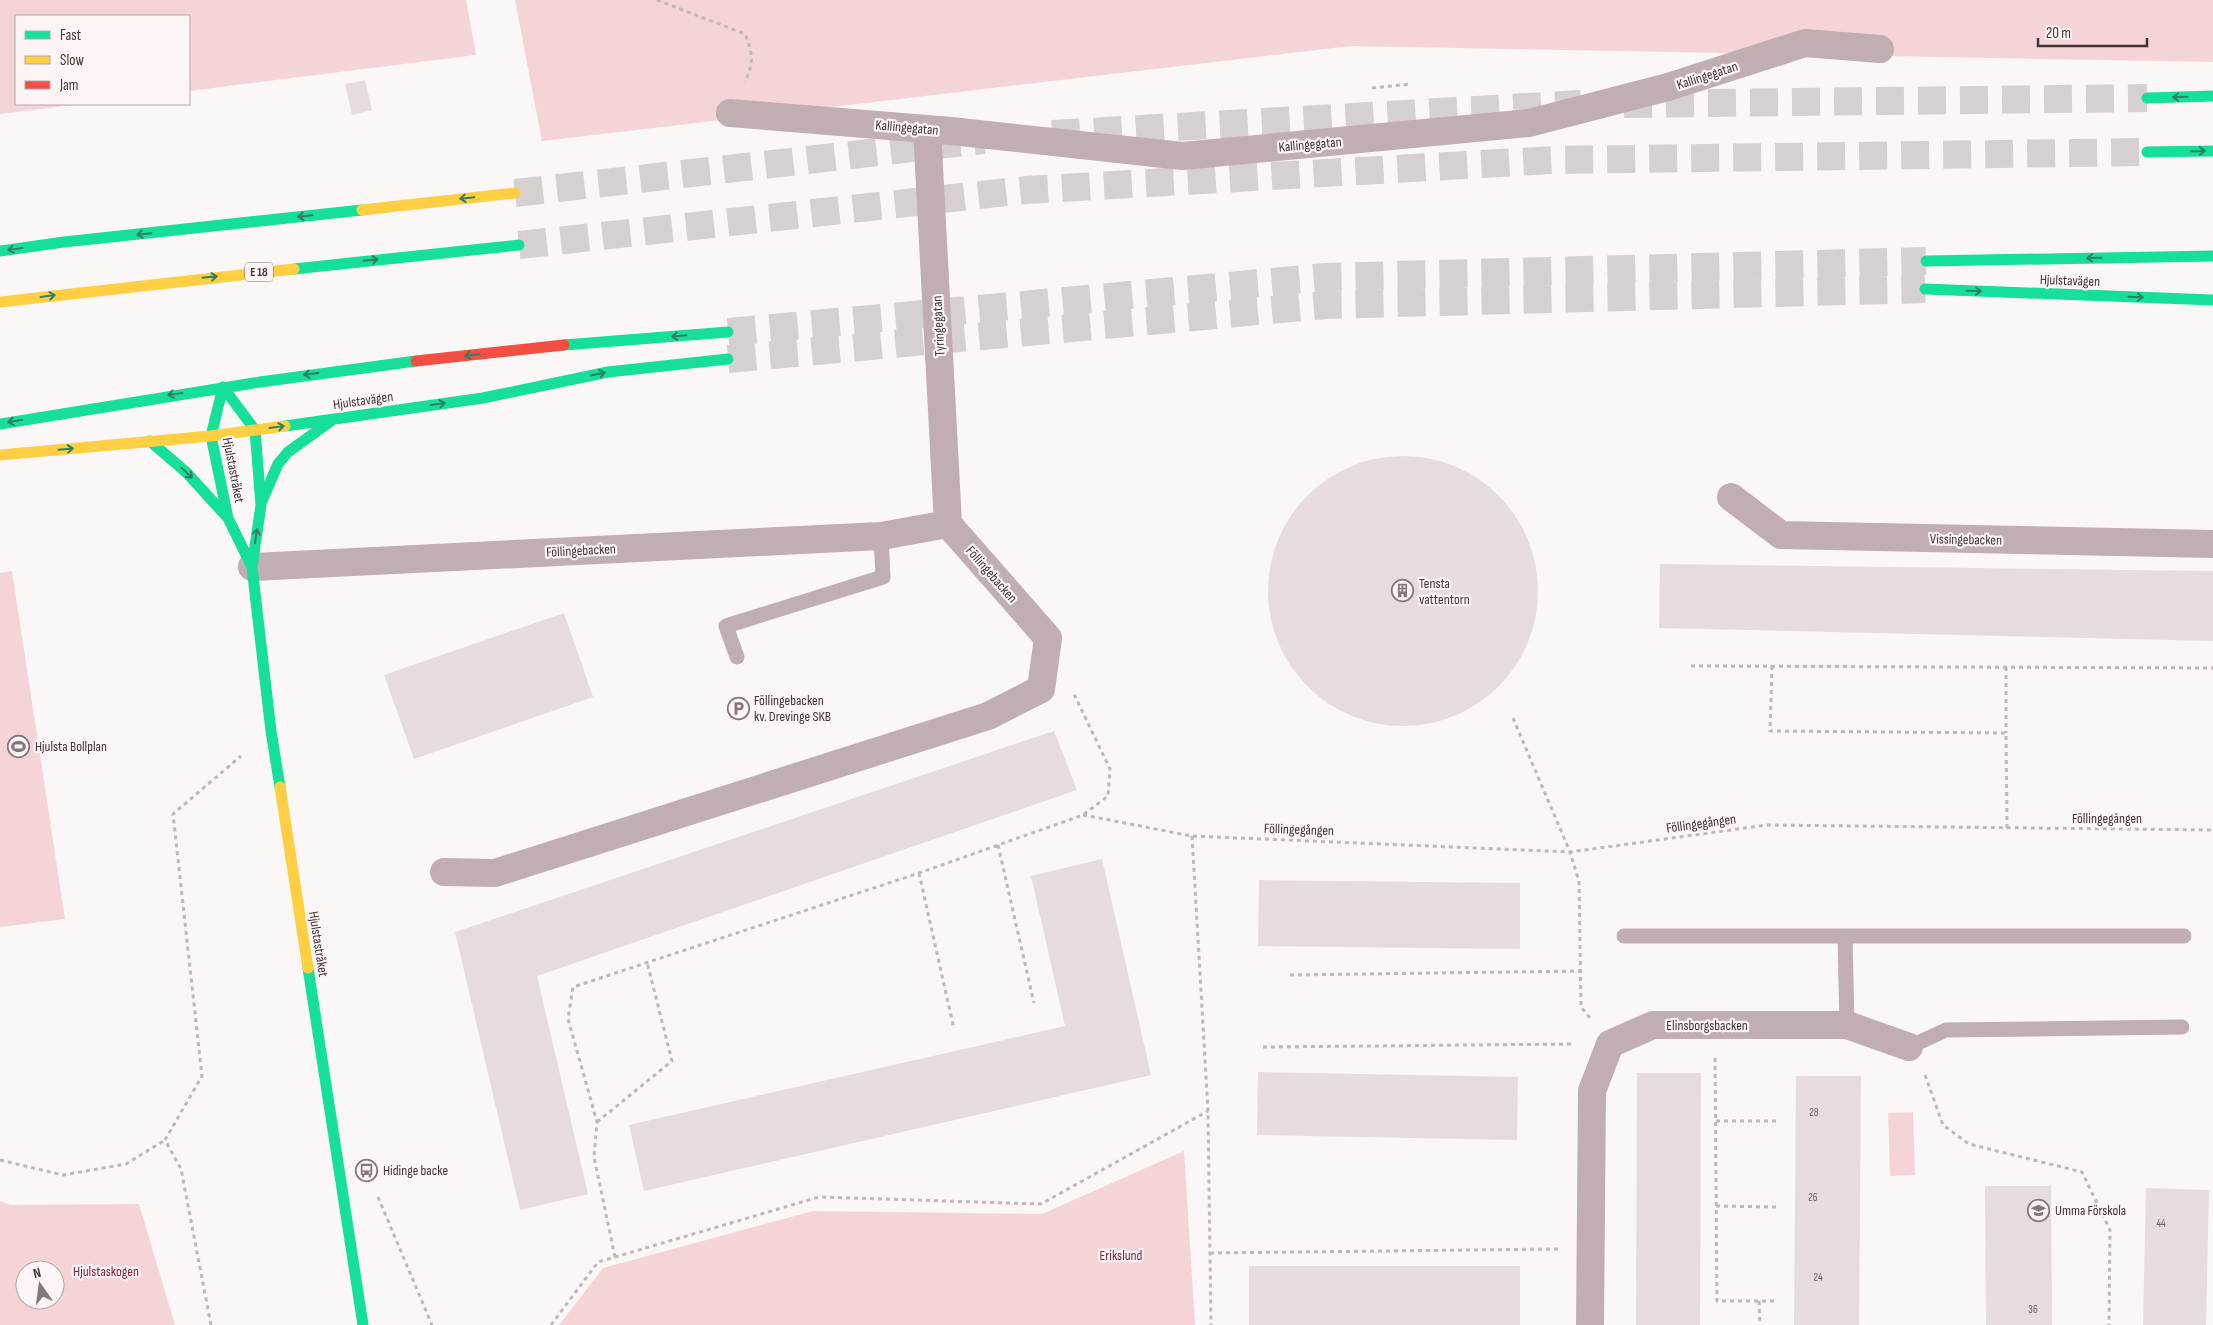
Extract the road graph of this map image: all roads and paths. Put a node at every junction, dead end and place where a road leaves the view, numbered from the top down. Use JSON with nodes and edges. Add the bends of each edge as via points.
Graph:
{"nodes":[{"id":1,"x":657,"y":0,"type":"edge"},
{"id":2,"x":1880,"y":49,"type":"dead end"},
{"id":3,"x":752,"y":65,"type":"dead end"},
{"id":4,"x":1410,"y":84,"type":"dead end"},
{"id":5,"x":1372,"y":88,"type":"dead end"},
{"id":6,"x":2213,"y":96,"type":"edge"},
{"id":7,"x":2147,"y":98,"type":"tunnel mouth"},
{"id":8,"x":730,"y":113,"type":"dead end"},
{"id":9,"x":927,"y":129,"type":"junction"},
{"id":10,"x":2213,"y":151,"type":"edge"},
{"id":11,"x":2147,"y":152,"type":"tunnel mouth"},
{"id":12,"x":515,"y":193,"type":"tunnel mouth"},
{"id":13,"x":519,"y":244,"type":"tunnel mouth"},
{"id":14,"x":0,"y":252,"type":"edge"},
{"id":15,"x":2213,"y":256,"type":"edge"},
{"id":16,"x":1926,"y":261,"type":"tunnel mouth"},
{"id":17,"x":1925,"y":289,"type":"tunnel mouth"},
{"id":18,"x":2213,"y":300,"type":"edge"},
{"id":19,"x":0,"y":302,"type":"edge"},
{"id":20,"x":728,"y":332,"type":"tunnel mouth"},
{"id":21,"x":728,"y":360,"type":"tunnel mouth"},
{"id":22,"x":223,"y":387,"type":"junction"},
{"id":23,"x":333,"y":419,"type":"junction"},
{"id":24,"x":0,"y":424,"type":"edge"},
{"id":25,"x":254,"y":430,"type":"junction"},
{"id":26,"x":211,"y":436,"type":"junction"},
{"id":27,"x":150,"y":441,"type":"junction"},
{"id":28,"x":0,"y":455,"type":"edge"},
{"id":29,"x":1731,"y":497,"type":"dead end"},
{"id":30,"x":261,"y":505,"type":"junction"},
{"id":31,"x":228,"y":518,"type":"junction"},
{"id":32,"x":948,"y":524,"type":"junction"},
{"id":33,"x":881,"y":536,"type":"junction"},
{"id":34,"x":2213,"y":544,"type":"edge"},
{"id":35,"x":252,"y":567,"type":"junction"},
{"id":36,"x":736,"y":657,"type":"dead end"},
{"id":37,"x":1691,"y":666,"type":"dead end"},
{"id":38,"x":1772,"y":666,"type":"junction"},
{"id":39,"x":2006,"y":667,"type":"junction"},
{"id":40,"x":2213,"y":668,"type":"edge"},
{"id":41,"x":1072,"y":691,"type":"dead end"},
{"id":42,"x":1513,"y":718,"type":"dead end"},
{"id":43,"x":271,"y":731,"type":"junction"},
{"id":44,"x":2006,"y":733,"type":"junction"},
{"id":45,"x":1083,"y":816,"type":"junction"},
{"id":46,"x":2007,"y":828,"type":"junction"},
{"id":47,"x":2213,"y":830,"type":"edge"},
{"id":48,"x":1192,"y":836,"type":"junction"},
{"id":49,"x":998,"y":845,"type":"junction"},
{"id":50,"x":1570,"y":852,"type":"junction"},
{"id":51,"x":444,"y":872,"type":"dead end"},
{"id":52,"x":919,"y":873,"type":"junction"},
{"id":53,"x":1624,"y":936,"type":"dead end"},
{"id":54,"x":1845,"y":936,"type":"junction"},
{"id":55,"x":2184,"y":936,"type":"dead end"},
{"id":56,"x":647,"y":962,"type":"junction"},
{"id":57,"x":1580,"y":971,"type":"junction"},
{"id":58,"x":1290,"y":975,"type":"dead end"},
{"id":59,"x":1034,"y":1003,"type":"dead end"},
{"id":60,"x":1715,"y":1025,"type":"junction"},
{"id":61,"x":1847,"y":1025,"type":"junction"},
{"id":62,"x":2182,"y":1027,"type":"dead end"},
{"id":63,"x":954,"y":1029,"type":"dead end"},
{"id":64,"x":1610,"y":1044,"type":"junction"},
{"id":65,"x":1909,"y":1047,"type":"junction"},
{"id":66,"x":1263,"y":1048,"type":"dead end"},
{"id":67,"x":1208,"y":1111,"type":"junction"},
{"id":68,"x":1716,"y":1121,"type":"junction"},
{"id":69,"x":1780,"y":1121,"type":"dead end"},
{"id":70,"x":597,"y":1122,"type":"junction"},
{"id":71,"x":165,"y":1140,"type":"junction"},
{"id":72,"x":0,"y":1160,"type":"edge"},
{"id":73,"x":374,"y":1188,"type":"dead end"},
{"id":74,"x":1716,"y":1206,"type":"junction"},
{"id":75,"x":1777,"y":1207,"type":"dead end"},
{"id":76,"x":1591,"y":1248,"type":"junction"},
{"id":77,"x":1210,"y":1253,"type":"junction"},
{"id":78,"x":616,"y":1257,"type":"junction"},
{"id":79,"x":1759,"y":1301,"type":"junction"},
{"id":80,"x":1778,"y":1301,"type":"dead end"},
{"id":81,"x":211,"y":1325,"type":"edge"},
{"id":82,"x":363,"y":1325,"type":"edge"},
{"id":83,"x":432,"y":1325,"type":"edge"},
{"id":84,"x":551,"y":1325,"type":"edge"},
{"id":85,"x":1211,"y":1325,"type":"edge"},
{"id":86,"x":1590,"y":1325,"type":"edge"},
{"id":87,"x":1760,"y":1325,"type":"edge"},
{"id":88,"x":2109,"y":1325,"type":"edge"}],
"edges":[{"from":1,"to":3,"type":"path","via":[[745,34]]},
{"from":2,"to":9,"type":"street","name":"Kallingegatan","via":[[1805,43],[1668,87],[1529,123],[1182,156]]},
{"from":4,"to":5,"type":"path"},
{"from":6,"to":7,"type":"main road","one_way":true},
{"from":8,"to":9,"type":"street","name":"Kallingegatan"},
{"from":9,"to":32,"type":"street","name":"Tyringegatan"},
{"from":11,"to":10,"type":"main road","one_way":true},
{"from":12,"to":14,"type":"main road","one_way":true},
{"from":19,"to":13,"type":"main road","number":"E 18","one_way":true},
{"from":15,"to":16,"type":"main road","name":"Hjulstavägen","one_way":true},
{"from":17,"to":18,"type":"main road","name":"Hjulstavägen","one_way":true},
{"from":20,"to":22,"type":"main road","one_way":true,"via":[[521,349]]},
{"from":23,"to":21,"type":"main road","name":"Hjulstavägen","one_way":true,"via":[[483,398],[608,372]]},
{"from":22,"to":24,"type":"main road","one_way":true},
{"from":22,"to":25,"type":"main road","name":"Hjulstastråket"},
{"from":22,"to":26,"type":"main road","name":"Hjulstastråket"},
{"from":25,"to":23,"type":"main road","name":"Hjulstavägen","one_way":true},
{"from":23,"to":30,"type":"main road","via":[[288,452],[278,464]]},
{"from":25,"to":26,"type":"main road","name":"Hjulstavägen"},
{"from":25,"to":30,"type":"main road","name":"Hjulstastråket"},
{"from":26,"to":27,"type":"main road","name":"Hjulstavägen"},
{"from":26,"to":31,"type":"main road","name":"Hjulstastråket"},
{"from":28,"to":27,"type":"main road","name":"Hjulstavägen","one_way":true},
{"from":27,"to":31,"type":"main road","one_way":true,"via":[[187,472]]},
{"from":29,"to":34,"type":"street","name":"Vissingebacken","via":[[1781,535]]},
{"from":35,"to":30,"type":"main road","name":"Hjulstastråket","one_way":true},
{"from":31,"to":35,"type":"main road","name":"Hjulstastråket"},
{"from":32,"to":33,"type":"street","name":"Föllingebacken"},
{"from":32,"to":51,"type":"street","name":"Föllingebacken","via":[[1048,638],[1041,689],[988,716],[495,873]]},
{"from":33,"to":35,"type":"street","name":"Föllingebacken"},
{"from":33,"to":36,"type":"lane","via":[[883,577],[726,626]]},
{"from":35,"to":43,"type":"main road","name":"Hjulstastråket"},
{"from":37,"to":38,"type":"path"},
{"from":38,"to":39,"type":"path"},
{"from":38,"to":44,"type":"path","via":[[1770,731]]},
{"from":39,"to":40,"type":"path"},
{"from":39,"to":44,"type":"path"},
{"from":41,"to":45,"type":"path","via":[[1110,769],[1108,796]]},
{"from":42,"to":50,"type":"path"},
{"from":43,"to":71,"type":"path","via":[[173,814],[202,1076]]},
{"from":43,"to":82,"type":"main road","name":"Hjulstastråket"},
{"from":44,"to":46,"type":"path"},
{"from":45,"to":48,"type":"path","name":"Föllingegången"},
{"from":45,"to":49,"type":"path"},
{"from":46,"to":47,"type":"path","name":"Föllingegången"},
{"from":46,"to":50,"type":"path","name":"Föllingegången","via":[[1767,825]]},
{"from":48,"to":50,"type":"path","name":"Föllingegången"},
{"from":48,"to":67,"type":"path"},
{"from":49,"to":52,"type":"path"},
{"from":49,"to":59,"type":"path"},
{"from":50,"to":57,"type":"path","via":[[1579,881]]},
{"from":52,"to":56,"type":"path"},
{"from":52,"to":63,"type":"path"},
{"from":53,"to":54,"type":"lane"},
{"from":54,"to":55,"type":"lane"},
{"from":54,"to":61,"type":"lane"},
{"from":56,"to":70,"type":"path","via":[[672,1061]]},
{"from":56,"to":70,"type":"path","via":[[574,986],[568,1019]]},
{"from":57,"to":58,"type":"path"},
{"from":57,"to":64,"type":"path","via":[[1581,1007]]},
{"from":60,"to":61,"type":"street","name":"Elinsborgsbacken"},
{"from":60,"to":64,"type":"street","name":"Elinsborgsbacken","via":[[1653,1025]]},
{"from":60,"to":68,"type":"path"},
{"from":61,"to":65,"type":"street","name":"Elinsborgsbacken"},
{"from":62,"to":65,"type":"lane","via":[[1946,1030]]},
{"from":64,"to":66,"type":"path"},
{"from":64,"to":76,"type":"street","via":[[1592,1091]]},
{"from":65,"to":88,"type":"path","via":[[1923,1070],[1943,1126],[1969,1144],[2082,1172],[2110,1230]]},
{"from":67,"to":77,"type":"path"},
{"from":67,"to":78,"type":"path","via":[[1041,1204],[819,1196]]},
{"from":68,"to":69,"type":"path"},
{"from":68,"to":74,"type":"path"},
{"from":70,"to":78,"type":"path","via":[[594,1156]]},
{"from":71,"to":72,"type":"path","via":[[126,1164],[63,1175]]},
{"from":71,"to":81,"type":"path","via":[[181,1169]]},
{"from":73,"to":83,"type":"path"},
{"from":74,"to":75,"type":"path"},
{"from":74,"to":79,"type":"path","via":[[1717,1301]]},
{"from":76,"to":77,"type":"path"},
{"from":76,"to":86,"type":"street"},
{"from":77,"to":85,"type":"path"},
{"from":78,"to":84,"type":"path","via":[[598,1262]]},
{"from":79,"to":80,"type":"path"},
{"from":79,"to":87,"type":"path"}]}
